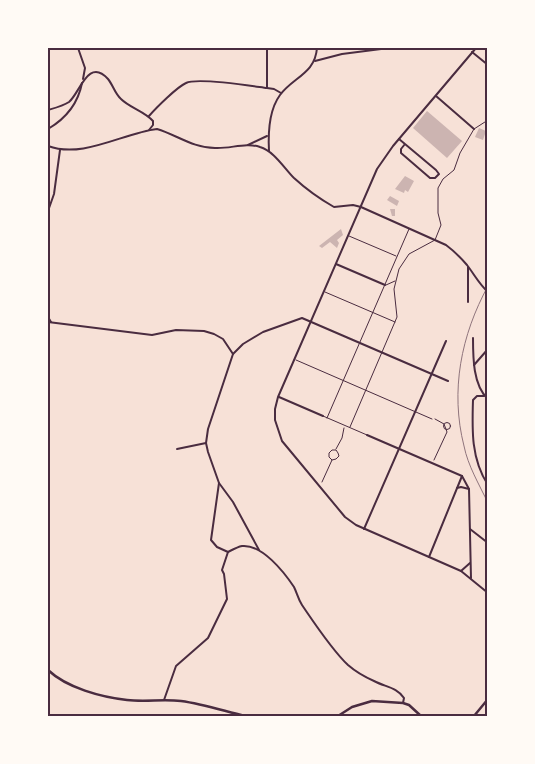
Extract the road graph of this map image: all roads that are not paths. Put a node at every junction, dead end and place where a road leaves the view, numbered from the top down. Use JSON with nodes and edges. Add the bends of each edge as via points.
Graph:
{"nodes":[{"id":1,"x":78,"y":48,"type":"edge"},
{"id":2,"x":267,"y":48,"type":"edge"},
{"id":3,"x":317,"y":48,"type":"edge"},
{"id":4,"x":389,"y":48,"type":"edge"},
{"id":5,"x":476,"y":48,"type":"edge"},
{"id":6,"x":472,"y":52,"type":"junction"},
{"id":7,"x":315,"y":61,"type":"junction"},
{"id":8,"x":488,"y":65,"type":"edge"},
{"id":9,"x":83,"y":80,"type":"junction"},
{"id":10,"x":267,"y":88,"type":"junction"},
{"id":11,"x":281,"y":93,"type":"junction"},
{"id":12,"x":436,"y":96,"type":"junction"},
{"id":13,"x":48,"y":110,"type":"edge"},
{"id":14,"x":149,"y":116,"type":"junction"},
{"id":15,"x":488,"y":120,"type":"edge"},
{"id":16,"x":474,"y":128,"type":"junction"},
{"id":17,"x":48,"y":130,"type":"edge"},
{"id":18,"x":149,"y":130,"type":"junction"},
{"id":19,"x":268,"y":135,"type":"junction"},
{"id":20,"x":399,"y":139,"type":"junction"},
{"id":21,"x":405,"y":144,"type":"junction"},
{"id":22,"x":246,"y":145,"type":"junction"},
{"id":23,"x":48,"y":146,"type":"edge"},
{"id":24,"x":60,"y":150,"type":"junction"},
{"id":25,"x":269,"y":151,"type":"junction"},
{"id":26,"x":438,"y":175,"type":"junction"},
{"id":27,"x":443,"y":180,"type":"junction"},
{"id":28,"x":361,"y":207,"type":"junction"},
{"id":29,"x":48,"y":211,"type":"edge"},
{"id":30,"x":409,"y":229,"type":"junction"},
{"id":31,"x":348,"y":236,"type":"junction"},
{"id":32,"x":434,"y":240,"type":"junction"},
{"id":33,"x":397,"y":256,"type":"junction"},
{"id":34,"x":336,"y":264,"type":"junction"},
{"id":35,"x":468,"y":267,"type":"junction"},
{"id":36,"x":396,"y":281,"type":"junction"},
{"id":37,"x":385,"y":285,"type":"junction"},
{"id":38,"x":324,"y":292,"type":"junction"},
{"id":39,"x":488,"y":292,"type":"edge"},
{"id":40,"x":468,"y":302,"type":"dead end"},
{"id":41,"x":373,"y":313,"type":"junction"},
{"id":42,"x":48,"y":317,"type":"edge"},
{"id":43,"x":312,"y":321,"type":"junction"},
{"id":44,"x":49,"y":322,"type":"edge"},
{"id":45,"x":396,"y":323,"type":"junction"},
{"id":46,"x":473,"y":338,"type":"dead end"},
{"id":47,"x":446,"y":341,"type":"dead end"},
{"id":48,"x":360,"y":342,"type":"junction"},
{"id":49,"x":488,"y":349,"type":"edge"},
{"id":50,"x":383,"y":352,"type":"junction"},
{"id":51,"x":233,"y":354,"type":"junction"},
{"id":52,"x":295,"y":360,"type":"junction"},
{"id":53,"x":474,"y":365,"type":"junction"},
{"id":54,"x":432,"y":374,"type":"junction"},
{"id":55,"x":344,"y":381,"type":"junction"},
{"id":56,"x":448,"y":381,"type":"dead end"},
{"id":57,"x":366,"y":390,"type":"junction"},
{"id":58,"x":484,"y":396,"type":"junction"},
{"id":59,"x":278,"y":397,"type":"junction"},
{"id":60,"x":487,"y":399,"type":"edge"},
{"id":61,"x":415,"y":412,"type":"junction"},
{"id":62,"x":323,"y":416,"type":"joint"},
{"id":63,"x":327,"y":418,"type":"junction"},
{"id":64,"x":432,"y":419,"type":"road end"},
{"id":65,"x":350,"y":427,"type":"junction"},
{"id":66,"x":368,"y":435,"type":"joint"},
{"id":67,"x":206,"y":443,"type":"junction"},
{"id":68,"x":177,"y":449,"type":"dead end"},
{"id":69,"x":399,"y":449,"type":"junction"},
{"id":70,"x":462,"y":476,"type":"junction"},
{"id":71,"x":219,"y":482,"type":"junction"},
{"id":72,"x":488,"y":485,"type":"edge"},
{"id":73,"x":457,"y":488,"type":"junction"},
{"id":74,"x":469,"y":490,"type":"junction"},
{"id":75,"x":364,"y":529,"type":"junction"},
{"id":76,"x":469,"y":529,"type":"junction"},
{"id":77,"x":488,"y":543,"type":"edge"},
{"id":78,"x":259,"y":550,"type":"junction"},
{"id":79,"x":228,"y":552,"type":"junction"},
{"id":80,"x":428,"y":557,"type":"junction"},
{"id":81,"x":470,"y":562,"type":"junction"},
{"id":82,"x":461,"y":571,"type":"junction"},
{"id":83,"x":470,"y":578,"type":"junction"},
{"id":84,"x":488,"y":593,"type":"edge"},
{"id":85,"x":48,"y":670,"type":"edge"},
{"id":86,"x":488,"y":699,"type":"edge"},
{"id":87,"x":164,"y":701,"type":"junction"},
{"id":88,"x":403,"y":703,"type":"junction"},
{"id":89,"x":245,"y":716,"type":"edge"},
{"id":90,"x":338,"y":716,"type":"edge"},
{"id":91,"x":421,"y":716,"type":"edge"},
{"id":92,"x":474,"y":716,"type":"edge"}],
"edges":[{"from":1,"to":9,"type":"street","via":[[85,68]]},
{"from":2,"to":10,"type":"street"},
{"from":3,"to":7,"type":"street"},
{"from":4,"to":7,"type":"street"},
{"from":5,"to":6,"type":"street"},
{"from":6,"to":8,"type":"street"},
{"from":6,"to":12,"type":"street"},
{"from":7,"to":11,"type":"street"},
{"from":9,"to":13,"type":"street","via":[[69,102]]},
{"from":9,"to":14,"type":"street","via":[[90,74],[102,74],[119,98]]},
{"from":9,"to":17,"type":"street","via":[[80,95],[68,114]]},
{"from":10,"to":11,"type":"street"},
{"from":10,"to":14,"type":"street","via":[[187,82]]},
{"from":11,"to":19,"type":"street","via":[[273,108]]},
{"from":12,"to":16,"type":"street"},
{"from":12,"to":20,"type":"street"},
{"from":14,"to":18,"type":"street","via":[[153,125]]},
{"from":15,"to":16,"type":"street"},
{"from":16,"to":27,"type":"street","via":[[454,170]]},
{"from":18,"to":22,"type":"street","via":[[157,129],[205,147]]},
{"from":18,"to":24,"type":"street","via":[[85,148]]},
{"from":19,"to":22,"type":"street"},
{"from":19,"to":25,"type":"street"},
{"from":20,"to":21,"type":"street"},
{"from":20,"to":28,"type":"street","via":[[378,168]]},
{"from":21,"to":26,"type":"street"},
{"from":21,"to":26,"type":"street","via":[[401,153],[430,178]]},
{"from":22,"to":25,"type":"street"},
{"from":23,"to":24,"type":"street"},
{"from":24,"to":29,"type":"street","via":[[54,194]]},
{"from":25,"to":28,"type":"street","via":[[294,178],[325,202],[334,207]]},
{"from":26,"to":27,"type":"street"},
{"from":27,"to":32,"type":"street","via":[[437,199],[441,225]]},
{"from":28,"to":30,"type":"street"},
{"from":28,"to":31,"type":"street"},
{"from":30,"to":32,"type":"street"},
{"from":30,"to":33,"type":"street"},
{"from":31,"to":33,"type":"street"},
{"from":31,"to":34,"type":"street"},
{"from":32,"to":35,"type":"street","via":[[451,250]]},
{"from":32,"to":36,"type":"street","via":[[405,259]]},
{"from":33,"to":37,"type":"street"},
{"from":34,"to":37,"type":"street"},
{"from":34,"to":38,"type":"street"},
{"from":35,"to":39,"type":"street"},
{"from":35,"to":40,"type":"street"},
{"from":36,"to":37,"type":"street"},
{"from":36,"to":45,"type":"street"},
{"from":37,"to":41,"type":"street"},
{"from":38,"to":41,"type":"street"},
{"from":38,"to":43,"type":"street"},
{"from":41,"to":45,"type":"street"},
{"from":41,"to":48,"type":"street"},
{"from":42,"to":44,"type":"street"},
{"from":43,"to":48,"type":"street"},
{"from":43,"to":51,"type":"street","via":[[302,318],[263,332]]},
{"from":43,"to":52,"type":"street"},
{"from":44,"to":51,"type":"street","via":[[152,335],[176,330],[204,331],[223,339]]},
{"from":45,"to":50,"type":"street"},
{"from":46,"to":53,"type":"street"},
{"from":47,"to":54,"type":"street"},
{"from":48,"to":50,"type":"street"},
{"from":48,"to":55,"type":"street"},
{"from":49,"to":53,"type":"street"},
{"from":50,"to":54,"type":"street"},
{"from":50,"to":57,"type":"street"},
{"from":51,"to":67,"type":"street"},
{"from":52,"to":55,"type":"street"},
{"from":52,"to":59,"type":"street"},
{"from":53,"to":58,"type":"street"},
{"from":54,"to":56,"type":"street"},
{"from":54,"to":61,"type":"street"},
{"from":55,"to":57,"type":"street"},
{"from":55,"to":63,"type":"street"},
{"from":57,"to":61,"type":"street"},
{"from":57,"to":65,"type":"street"},
{"from":58,"to":60,"type":"street"},
{"from":58,"to":72,"type":"street","via":[[473,400],[472,438],[480,471]]},
{"from":59,"to":62,"type":"street"},
{"from":59,"to":75,"type":"street","via":[[275,420],[282,441],[345,517]]},
{"from":61,"to":64,"type":"street"},
{"from":61,"to":69,"type":"street"},
{"from":62,"to":63,"type":"street"},
{"from":63,"to":65,"type":"street"},
{"from":65,"to":66,"type":"street"},
{"from":66,"to":69,"type":"street"},
{"from":67,"to":68,"type":"street"},
{"from":67,"to":71,"type":"street"},
{"from":69,"to":70,"type":"street"},
{"from":69,"to":75,"type":"street"},
{"from":70,"to":73,"type":"street"},
{"from":70,"to":74,"type":"street"},
{"from":71,"to":78,"type":"street"},
{"from":71,"to":79,"type":"street","via":[[211,540]]},
{"from":73,"to":74,"type":"street"},
{"from":73,"to":80,"type":"street"},
{"from":74,"to":76,"type":"street"},
{"from":75,"to":80,"type":"street"},
{"from":76,"to":77,"type":"street"},
{"from":76,"to":81,"type":"street"},
{"from":78,"to":79,"type":"street","via":[[242,546]]},
{"from":78,"to":88,"type":"street","via":[[285,575],[300,603],[349,666],[397,690],[404,698]]},
{"from":79,"to":87,"type":"street","via":[[222,570],[227,599],[208,638],[176,666]]},
{"from":80,"to":82,"type":"street"},
{"from":81,"to":82,"type":"street"},
{"from":81,"to":83,"type":"street"},
{"from":82,"to":83,"type":"street"},
{"from":83,"to":84,"type":"street"},
{"from":85,"to":87,"type":"street","via":[[76,687],[101,695],[126,700]]},
{"from":86,"to":92,"type":"street"},
{"from":87,"to":89,"type":"street","via":[[200,704]]},
{"from":88,"to":90,"type":"street","via":[[361,703]]},
{"from":88,"to":91,"type":"street"}]}
